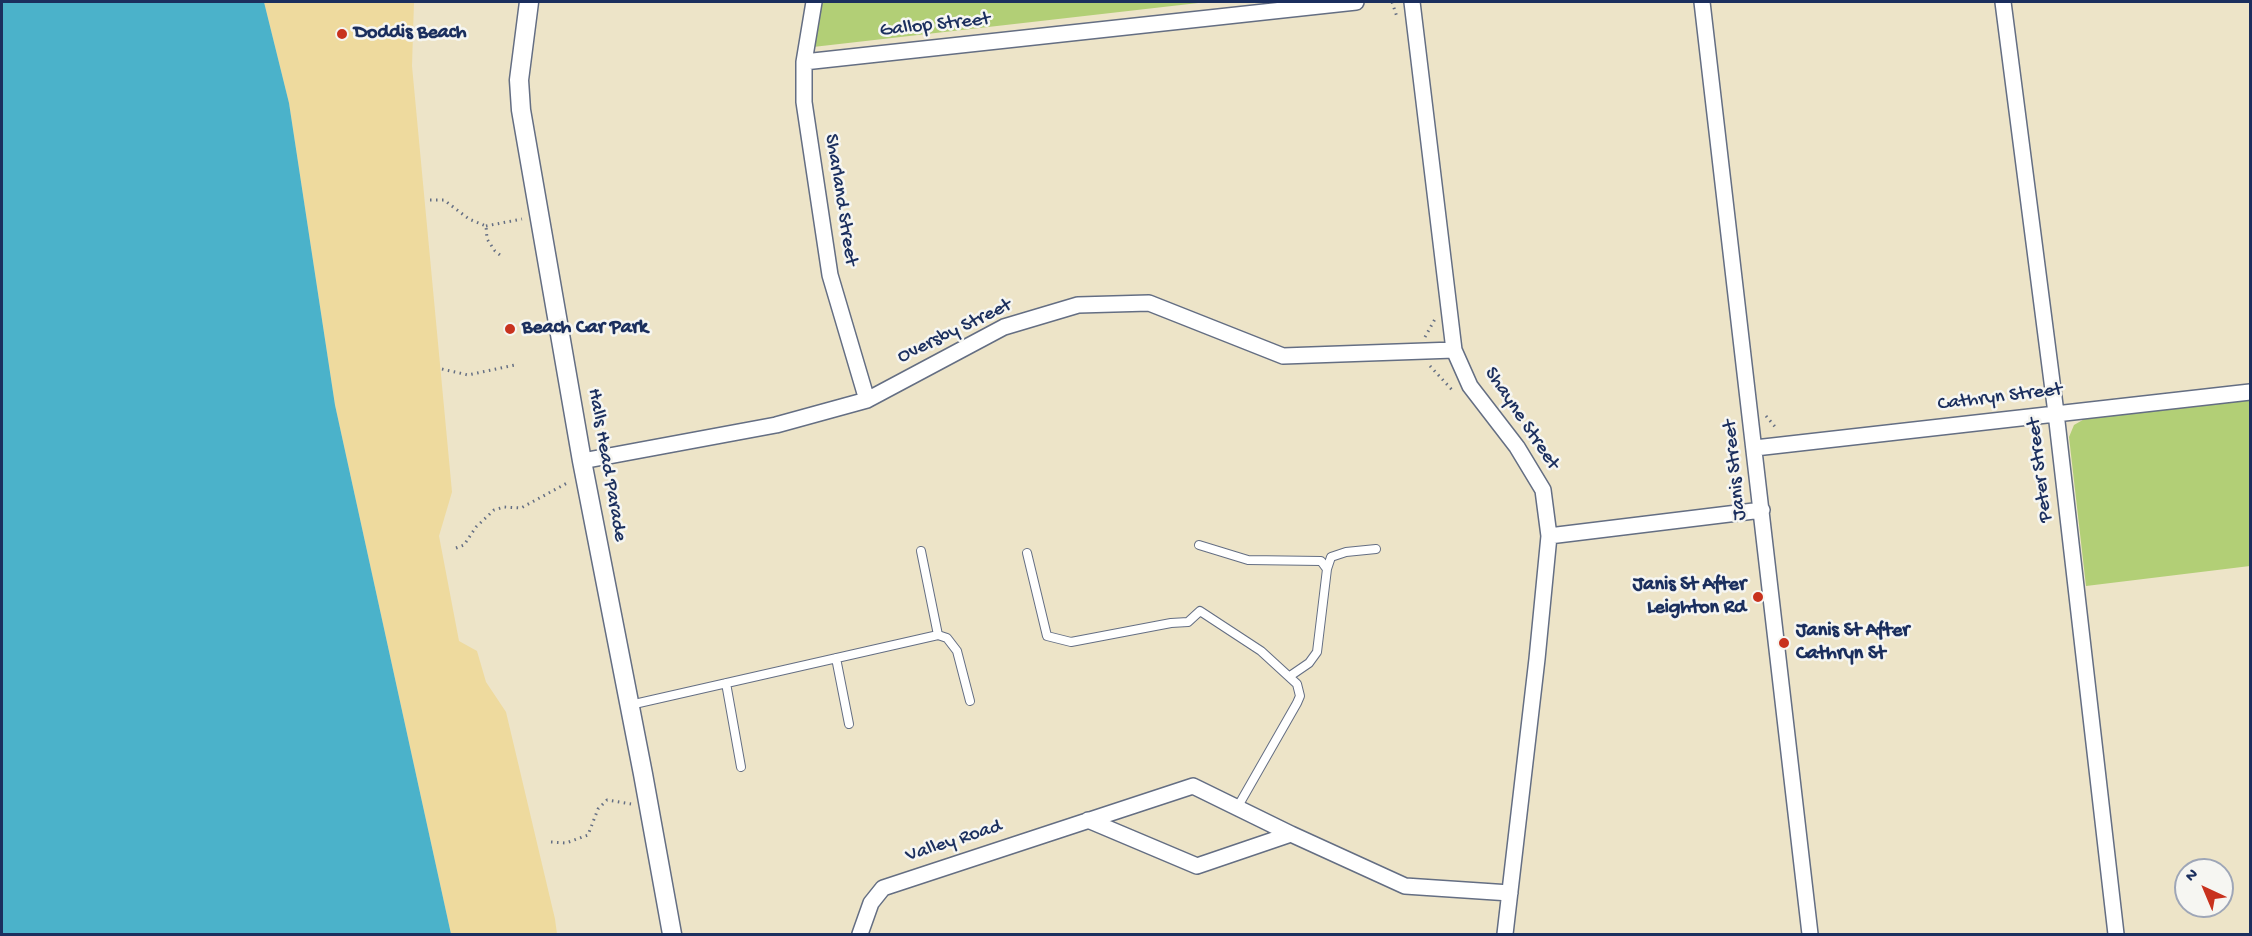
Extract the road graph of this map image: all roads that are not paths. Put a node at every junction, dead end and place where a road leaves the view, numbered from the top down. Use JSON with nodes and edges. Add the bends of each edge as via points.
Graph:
{"nodes":[{"id":1,"x":529,"y":2,"type":"edge"},
{"id":2,"x":814,"y":2,"type":"edge"},
{"id":3,"x":1356,"y":2,"type":"edge"},
{"id":4,"x":1412,"y":2,"type":"edge"},
{"id":5,"x":1702,"y":2,"type":"edge"},
{"id":6,"x":2003,"y":2,"type":"edge"},
{"id":7,"x":804,"y":62,"type":"junction"},
{"id":8,"x":1454,"y":351,"type":"junction"},
{"id":9,"x":2250,"y":392,"type":"edge"},
{"id":10,"x":867,"y":400,"type":"junction"},
{"id":11,"x":2056,"y":413,"type":"junction"},
{"id":12,"x":1755,"y":448,"type":"junction"},
{"id":13,"x":582,"y":461,"type":"junction"},
{"id":14,"x":1761,"y":510,"type":"junction"},
{"id":15,"x":1549,"y":536,"type":"junction"},
{"id":16,"x":1199,"y":545,"type":"dead end"},
{"id":17,"x":1376,"y":549,"type":"dead end"},
{"id":18,"x":921,"y":551,"type":"dead end"},
{"id":19,"x":1026,"y":553,"type":"dead end"},
{"id":20,"x":1327,"y":569,"type":"junction"},
{"id":21,"x":938,"y":635,"type":"junction"},
{"id":22,"x":836,"y":658,"type":"junction"},
{"id":23,"x":1290,"y":676,"type":"junction"},
{"id":24,"x":726,"y":683,"type":"junction"},
{"id":25,"x":970,"y":701,"type":"dead end"},
{"id":26,"x":630,"y":705,"type":"junction"},
{"id":27,"x":849,"y":724,"type":"dead end"},
{"id":28,"x":741,"y":767,"type":"dead end"},
{"id":29,"x":1238,"y":808,"type":"junction"},
{"id":30,"x":1088,"y":820,"type":"junction"},
{"id":31,"x":1291,"y":834,"type":"junction"},
{"id":32,"x":1510,"y":893,"type":"junction"},
{"id":33,"x":672,"y":934,"type":"edge"},
{"id":34,"x":860,"y":934,"type":"edge"},
{"id":35,"x":1505,"y":934,"type":"edge"},
{"id":36,"x":1810,"y":934,"type":"edge"},
{"id":37,"x":2116,"y":934,"type":"edge"}],
"edges":[{"from":1,"to":13,"type":"street","name":"Halls Head Parade","via":[[519,80],[521,110]]},
{"from":2,"to":7,"type":"street","name":"Sharland Street"},
{"from":3,"to":7,"type":"street","name":"Gallop Street"},
{"from":4,"to":8,"type":"street","name":"Shayne Street"},
{"from":5,"to":12,"type":"street","name":"Janis Street"},
{"from":6,"to":11,"type":"street","name":"Peter Street"},
{"from":7,"to":10,"type":"street","name":"Sharland Street","via":[[804,102],[830,275]]},
{"from":8,"to":10,"type":"street","name":"Oversby Street","via":[[1283,356],[1149,303],[1078,305],[1005,327]]},
{"from":8,"to":15,"type":"street","name":"Shayne Street","via":[[1470,386],[1518,447],[1543,490]]},
{"from":9,"to":11,"type":"street","name":"Cathryn Street"},
{"from":10,"to":13,"type":"street","name":"Oversby Street","via":[[776,425]]},
{"from":11,"to":12,"type":"street","name":"Cathryn Street"},
{"from":11,"to":37,"type":"street","name":"Peter Street"},
{"from":12,"to":14,"type":"street","name":"Janis Street"},
{"from":13,"to":26,"type":"street","name":"Halls Head Parade"},
{"from":14,"to":15,"type":"street"},
{"from":14,"to":36,"type":"street","name":"Janis Street"},
{"from":15,"to":32,"type":"street","name":"Shayne Street"},
{"from":16,"to":20,"type":"lane","via":[[1248,560],[1321,561]]},
{"from":17,"to":20,"type":"lane","via":[[1331,557]]},
{"from":18,"to":21,"type":"lane"},
{"from":19,"to":23,"type":"lane","via":[[1047,636],[1071,642],[1188,622],[1200,611],[1261,651]]},
{"from":20,"to":23,"type":"lane","via":[[1317,652]]},
{"from":21,"to":22,"type":"lane"},
{"from":21,"to":25,"type":"lane","via":[[948,638],[957,651]]},
{"from":22,"to":24,"type":"lane"},
{"from":22,"to":27,"type":"lane"},
{"from":23,"to":29,"type":"lane","via":[[1300,696]]},
{"from":24,"to":26,"type":"lane"},
{"from":24,"to":28,"type":"lane"},
{"from":26,"to":33,"type":"street","name":"Halls Head Parade"},
{"from":29,"to":30,"type":"street","name":"Valley Road","via":[[1193,786]]},
{"from":29,"to":31,"type":"street","name":"Valley Road"},
{"from":30,"to":31,"type":"street","via":[[1197,866]]},
{"from":30,"to":34,"type":"street","name":"Valley Road","via":[[883,888],[871,903]]},
{"from":31,"to":32,"type":"street","name":"Valley Road","via":[[1405,886]]},
{"from":32,"to":35,"type":"street","name":"Shayne Street"}]}
